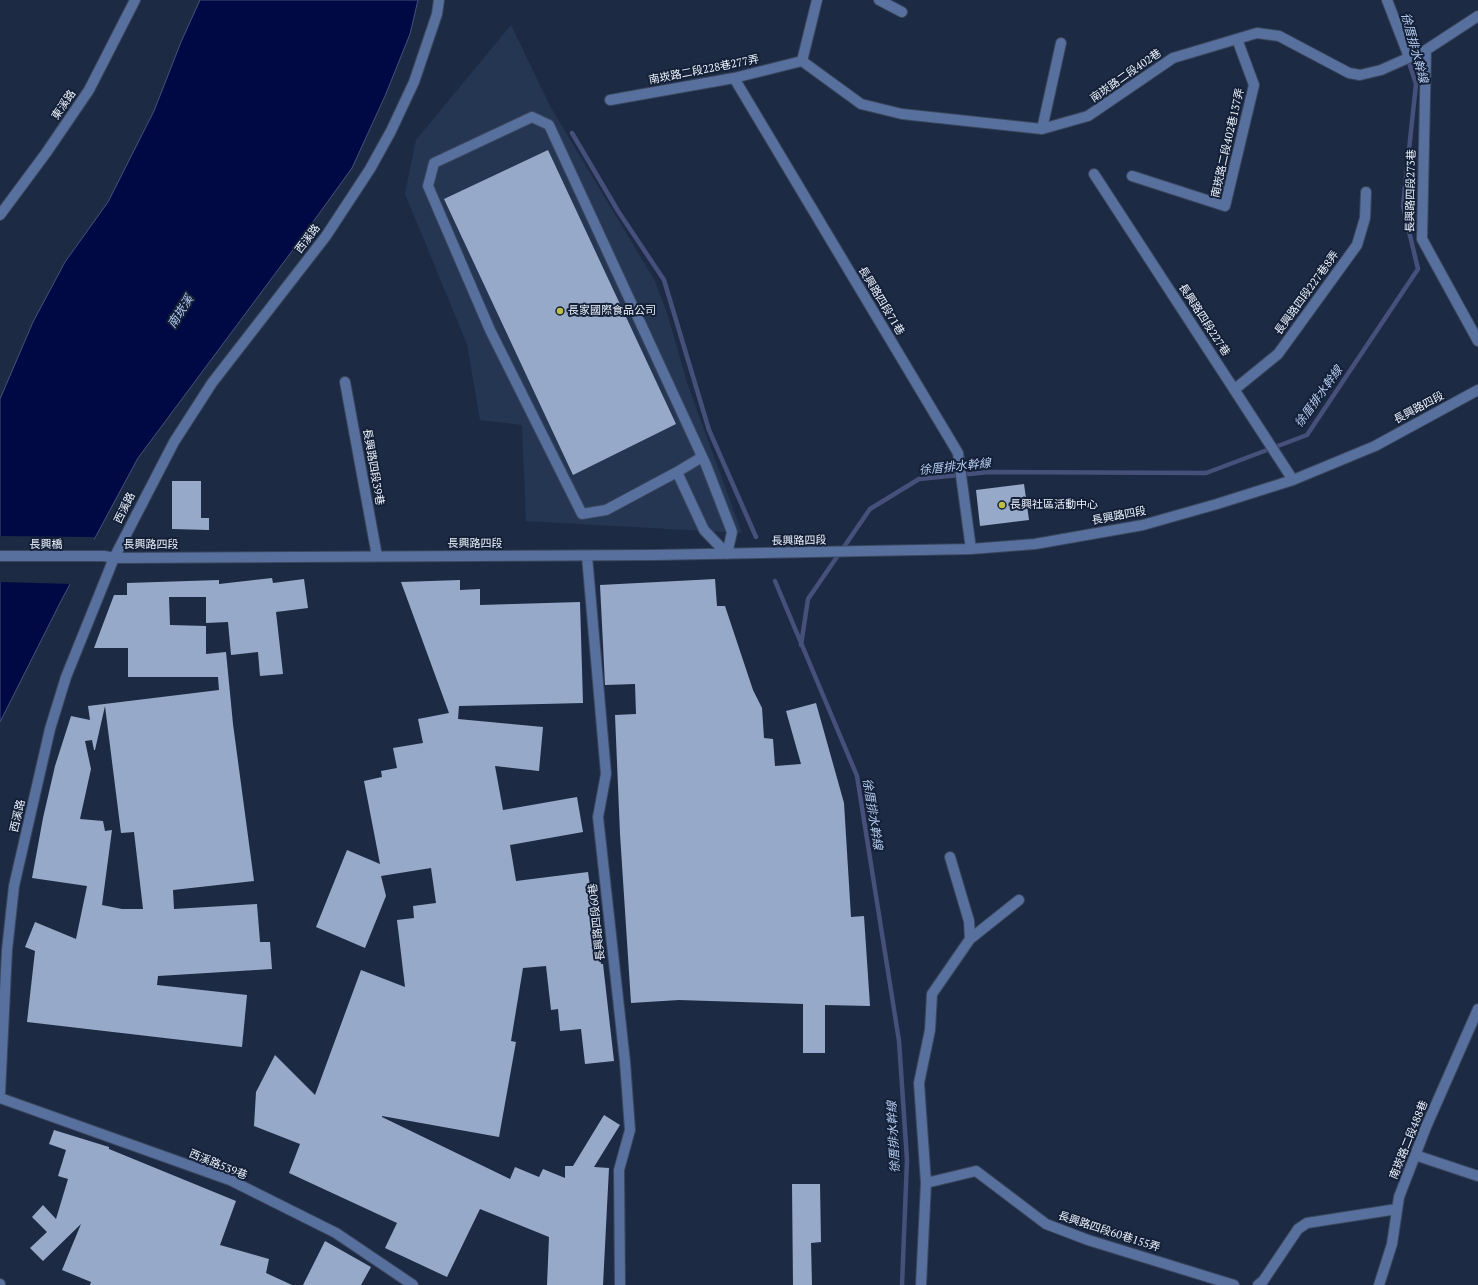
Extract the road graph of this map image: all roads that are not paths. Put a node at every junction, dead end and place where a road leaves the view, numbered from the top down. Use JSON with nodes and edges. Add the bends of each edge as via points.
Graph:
{"nodes":[{"id":1,"x":135,"y":0,"type":"edge"},
{"id":2,"x":439,"y":0,"type":"edge"},
{"id":3,"x":817,"y":0,"type":"edge"},
{"id":4,"x":879,"y":0,"type":"edge"},
{"id":5,"x":1387,"y":0,"type":"edge"},
{"id":6,"x":902,"y":12,"type":"dead end"},
{"id":7,"x":1478,"y":16,"type":"edge"},
{"id":8,"x":1237,"y":39,"type":"junction"},
{"id":9,"x":1061,"y":43,"type":"dead end"},
{"id":10,"x":1426,"y":50,"type":"junction"},
{"id":11,"x":1409,"y":57,"type":"junction"},
{"id":12,"x":802,"y":61,"type":"junction"},
{"id":13,"x":734,"y":78,"type":"junction"},
{"id":14,"x":610,"y":100,"type":"dead end"},
{"id":15,"x":1042,"y":129,"type":"junction"},
{"id":16,"x":1094,"y":174,"type":"dead end"},
{"id":17,"x":1132,"y":176,"type":"dead end"},
{"id":18,"x":1366,"y":192,"type":"dead end"},
{"id":19,"x":0,"y":215,"type":"edge"},
{"id":20,"x":1478,"y":341,"type":"edge"},
{"id":21,"x":345,"y":382,"type":"dead end"},
{"id":22,"x":1235,"y":388,"type":"junction"},
{"id":23,"x":1478,"y":390,"type":"edge"},
{"id":24,"x":702,"y":457,"type":"junction"},
{"id":25,"x":677,"y":472,"type":"junction"},
{"id":26,"x":1293,"y":480,"type":"junction"},
{"id":27,"x":971,"y":549,"type":"junction"},
{"id":28,"x":727,"y":554,"type":"junction"},
{"id":29,"x":0,"y":556,"type":"edge"},
{"id":30,"x":377,"y":556,"type":"junction"},
{"id":31,"x":587,"y":556,"type":"junction"},
{"id":32,"x":91,"y":557,"type":"joint"},
{"id":33,"x":114,"y":558,"type":"junction"},
{"id":34,"x":950,"y":857,"type":"dead end"},
{"id":35,"x":1019,"y":900,"type":"dead end"},
{"id":36,"x":970,"y":939,"type":"junction"},
{"id":37,"x":1478,"y":1009,"type":"edge"},
{"id":38,"x":0,"y":1093,"type":"edge"},
{"id":39,"x":0,"y":1098,"type":"edge"},
{"id":40,"x":1415,"y":1155,"type":"junction"},
{"id":41,"x":1478,"y":1176,"type":"edge"},
{"id":42,"x":926,"y":1183,"type":"junction"},
{"id":43,"x":1397,"y":1209,"type":"junction"},
{"id":44,"x":413,"y":1285,"type":"edge"},
{"id":45,"x":620,"y":1285,"type":"edge"},
{"id":46,"x":921,"y":1285,"type":"edge"},
{"id":47,"x":1234,"y":1285,"type":"edge"},
{"id":48,"x":1258,"y":1285,"type":"edge"},
{"id":49,"x":1379,"y":1285,"type":"edge"}],
"edges":[{"from":1,"to":19,"type":"street","name":"東溪路","via":[[89,90],[46,154]]},
{"from":2,"to":33,"type":"street","name":"西溪路","via":[[437,14],[414,82],[370,169],[326,236],[212,383],[157,472]]},
{"from":3,"to":12,"type":"street"},
{"from":4,"to":6,"type":"street"},
{"from":5,"to":11,"type":"street"},
{"from":7,"to":10,"type":"street","name":"南崁路二段402巷"},
{"from":8,"to":11,"type":"street","name":"南崁路二段402巷","via":[[1257,33],[1279,36],[1349,73],[1360,75],[1381,70]]},
{"from":8,"to":15,"type":"street","name":"南崁路二段402巷","via":[[1173,58],[1088,116]]},
{"from":8,"to":17,"type":"street","name":"南崁路二段402巷137弄","via":[[1254,85],[1225,206]]},
{"from":9,"to":15,"type":"street"},
{"from":10,"to":11,"type":"street","name":"南崁路二段402巷"},
{"from":10,"to":20,"type":"street","name":"長興路四段273巷","via":[[1422,239]]},
{"from":12,"to":13,"type":"street","name":"南崁路二段228巷277弄"},
{"from":12,"to":15,"type":"street","name":"南崁路二段402巷","via":[[861,104],[902,114]]},
{"from":13,"to":14,"type":"street","name":"南崁路二段228巷277弄"},
{"from":13,"to":27,"type":"street","name":"長興路四段71巷","via":[[958,453]]},
{"from":16,"to":22,"type":"street","name":"長興路四段227巷"},
{"from":18,"to":22,"type":"street","name":"長興路四段227巷8弄","via":[[1365,218],[1357,245],[1278,354]]},
{"from":21,"to":30,"type":"street","name":"長興路四段39巷"},
{"from":22,"to":26,"type":"street","name":"長興路四段227巷"},
{"from":23,"to":26,"type":"street","name":"長興路四段","via":[[1375,446]]},
{"from":24,"to":25,"type":"street"},
{"from":24,"to":25,"type":"street","via":[[549,125],[532,117],[434,163],[428,186],[490,330],[582,514],[606,510]]},
{"from":24,"to":28,"type":"street","via":[[732,532]]},
{"from":25,"to":28,"type":"street","via":[[704,530]]},
{"from":26,"to":27,"type":"street","name":"長興路四段","via":[[1143,525],[1036,544]]},
{"from":27,"to":28,"type":"street","name":"長興路四段"},
{"from":28,"to":31,"type":"street","name":"長興路四段"},
{"from":29,"to":32,"type":"street","name":"長興橋"},
{"from":30,"to":31,"type":"street","name":"長興路四段"},
{"from":30,"to":33,"type":"street","name":"長興路四段"},
{"from":31,"to":45,"type":"street","name":"長興路四段60巷","via":[[606,774],[598,817],[630,1130],[619,1170]]},
{"from":32,"to":33,"type":"street","name":"長興路四段"},
{"from":33,"to":38,"type":"street","name":"西溪路","via":[[55,708],[14,886],[7,950]]},
{"from":34,"to":36,"type":"street","via":[[969,921]]},
{"from":35,"to":36,"type":"street"},
{"from":36,"to":42,"type":"street","via":[[932,994],[930,1030],[919,1083]]},
{"from":37,"to":40,"type":"street","name":"南崁路二段488巷"},
{"from":39,"to":44,"type":"street","name":"西溪路539巷","via":[[230,1180],[336,1234]]},
{"from":40,"to":41,"type":"street"},
{"from":40,"to":43,"type":"street","name":"南崁路二段488巷"},
{"from":42,"to":46,"type":"street"},
{"from":42,"to":47,"type":"street","name":"長興路四段60巷155弄","via":[[976,1171],[1046,1224],[1088,1240]]},
{"from":43,"to":48,"type":"street","via":[[1307,1223],[1294,1233]]},
{"from":43,"to":49,"type":"street","name":"南崁路二段488巷","via":[[1392,1244]]}]}
